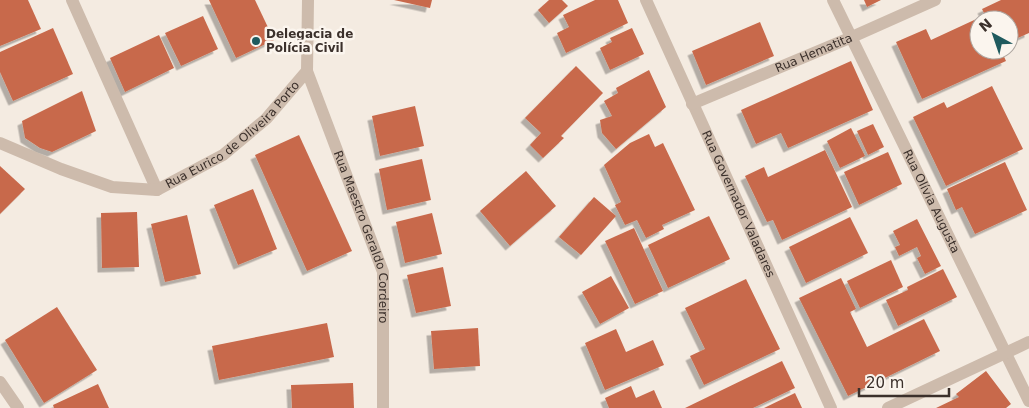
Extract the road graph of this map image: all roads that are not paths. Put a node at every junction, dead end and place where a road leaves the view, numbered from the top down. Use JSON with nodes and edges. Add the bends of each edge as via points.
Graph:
{"nodes":[{"id":1,"x":72,"y":0,"type":"edge"},
{"id":2,"x":308,"y":0,"type":"edge"},
{"id":3,"x":646,"y":0,"type":"edge"},
{"id":4,"x":834,"y":0,"type":"edge"},
{"id":5,"x":935,"y":0,"type":"edge"},
{"id":6,"x":852,"y":37,"type":"junction"},
{"id":7,"x":307,"y":71,"type":"junction"},
{"id":8,"x":692,"y":104,"type":"junction"},
{"id":9,"x":0,"y":142,"type":"edge"},
{"id":10,"x":157,"y":190,"type":"junction"},
{"id":11,"x":1029,"y":342,"type":"edge"},
{"id":12,"x":1006,"y":353,"type":"junction"},
{"id":13,"x":0,"y":382,"type":"edge"},
{"id":14,"x":1029,"y":401,"type":"edge"},
{"id":15,"x":18,"y":408,"type":"edge"},
{"id":16,"x":383,"y":408,"type":"edge"},
{"id":17,"x":831,"y":408,"type":"edge"},
{"id":18,"x":888,"y":408,"type":"edge"}],
"edges":[{"from":1,"to":10,"type":"street"},
{"from":2,"to":7,"type":"street","name":"Rua Eurico de Oliveira Porto"},
{"from":3,"to":8,"type":"street","name":"Rua Governador Valadares"},
{"from":4,"to":6,"type":"street","name":"Rua Olívia Augusta"},
{"from":5,"to":6,"type":"street","name":"Rua Hematita"},
{"from":6,"to":8,"type":"street","name":"Rua Hematita"},
{"from":6,"to":12,"type":"street","name":"Rua Olívia Augusta"},
{"from":7,"to":10,"type":"street","name":"Rua Eurico de Oliveira Porto","via":[[266,119],[223,155]]},
{"from":7,"to":16,"type":"street","name":"Rua Maestro Geraldo Cordeiro","via":[[383,272]]},
{"from":8,"to":17,"type":"street","name":"Rua Governador Valadares"},
{"from":9,"to":10,"type":"street","name":"Rua Eurico de Oliveira Porto","via":[[60,169],[112,187]]},
{"from":11,"to":12,"type":"street"},
{"from":12,"to":14,"type":"street","name":"Rua Olívia Augusta"},
{"from":12,"to":18,"type":"street"},
{"from":13,"to":15,"type":"street"}]}
